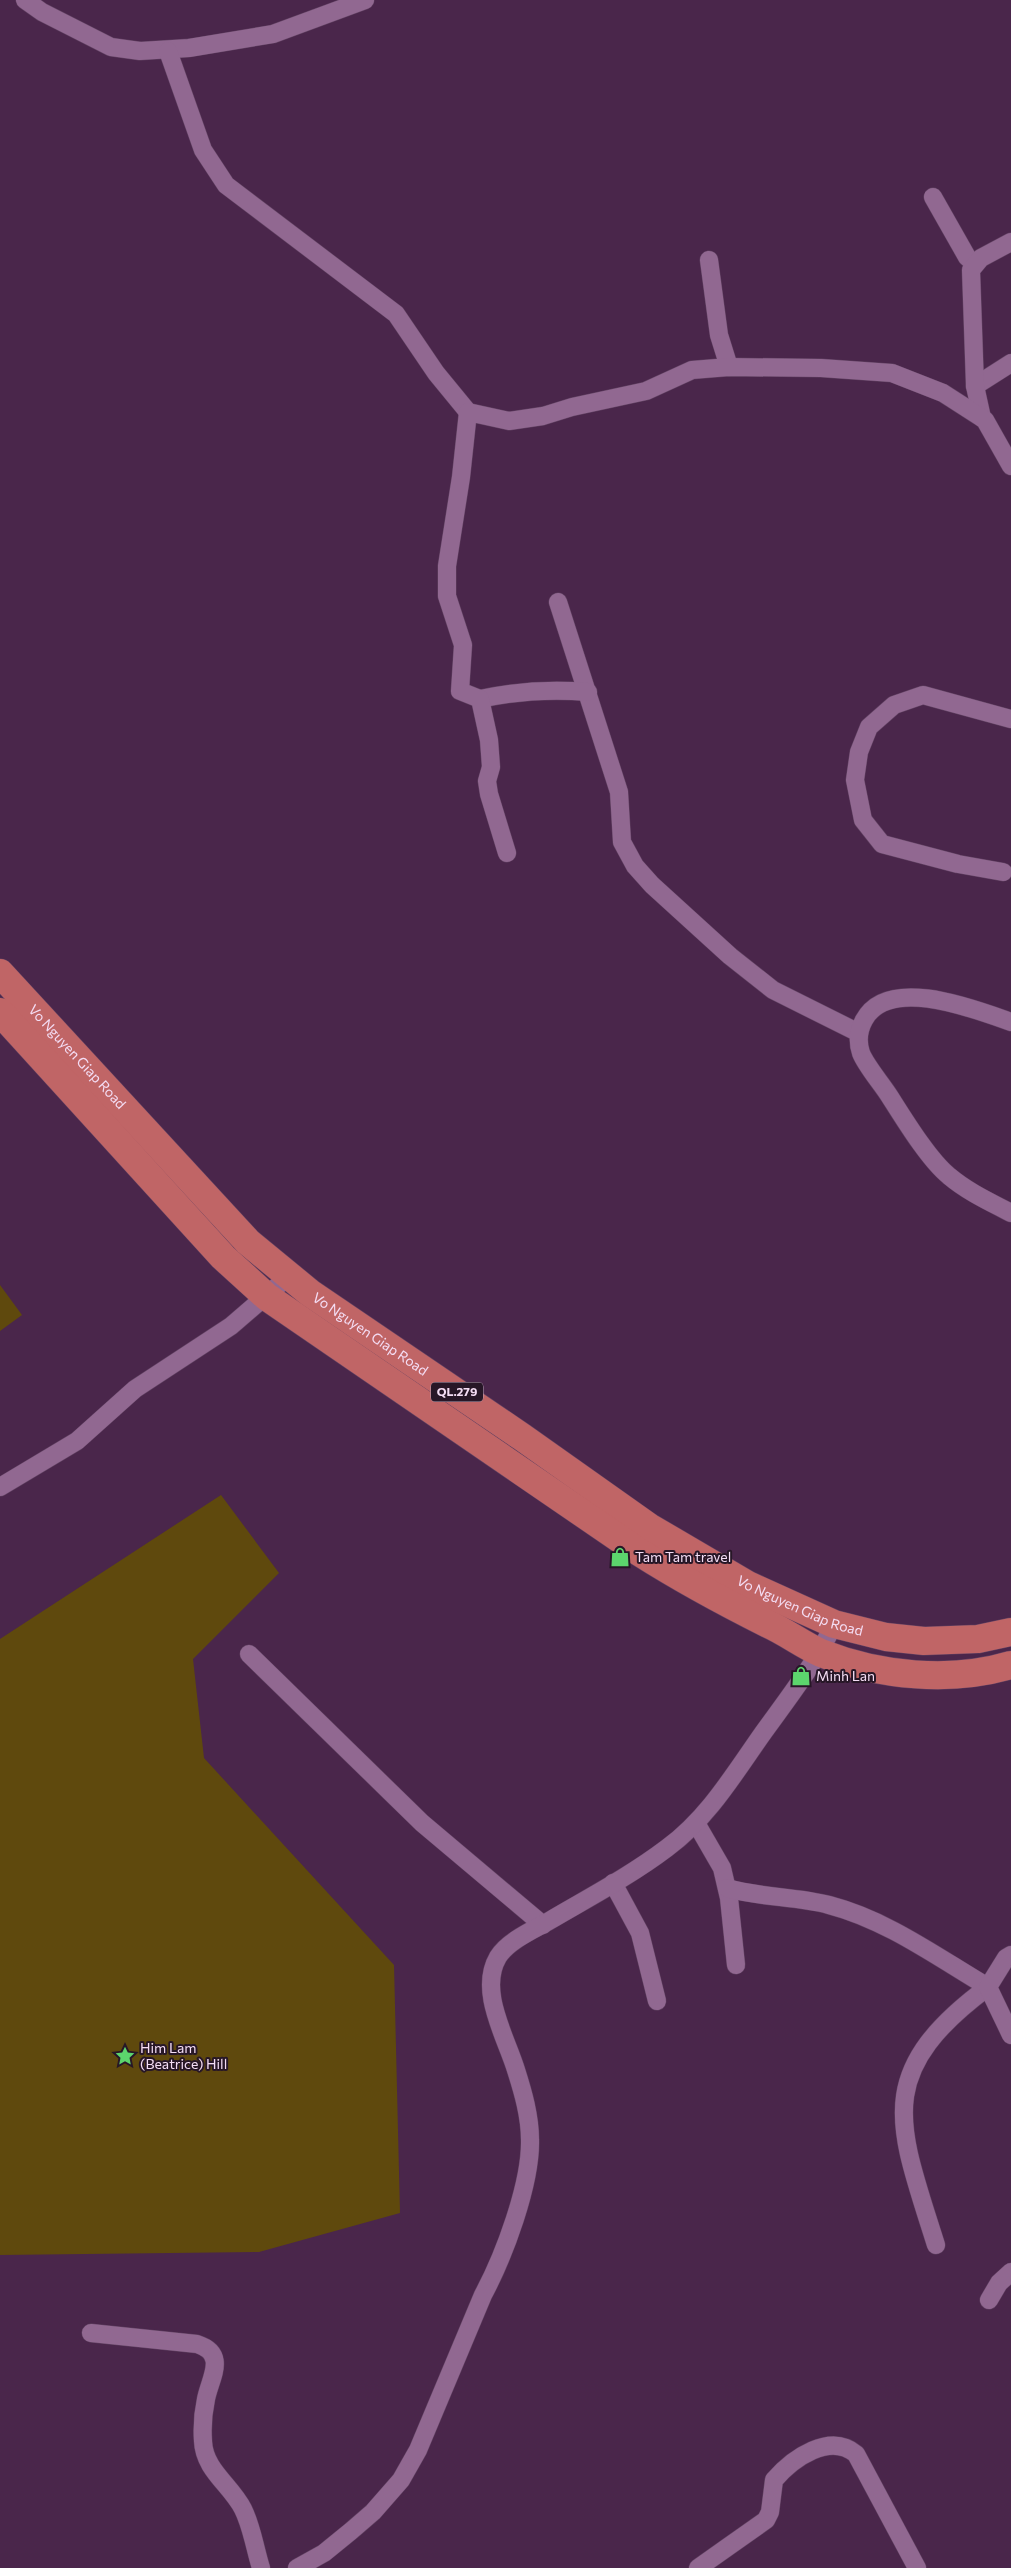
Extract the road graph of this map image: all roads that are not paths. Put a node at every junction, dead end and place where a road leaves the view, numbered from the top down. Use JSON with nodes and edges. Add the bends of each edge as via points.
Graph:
{"nodes":[{"id":1,"x":25,"y":0,"type":"edge"},
{"id":2,"x":366,"y":0,"type":"edge"},
{"id":3,"x":168,"y":51,"type":"junction"},
{"id":4,"x":933,"y":197,"type":"dead end"},
{"id":5,"x":1011,"y":242,"type":"edge"},
{"id":6,"x":709,"y":260,"type":"dead end"},
{"id":7,"x":975,"y":264,"type":"junction"},
{"id":8,"x":1011,"y":364,"type":"edge"},
{"id":9,"x":729,"y":367,"type":"junction"},
{"id":10,"x":975,"y":386,"type":"junction"},
{"id":11,"x":468,"y":412,"type":"junction"},
{"id":12,"x":982,"y":418,"type":"junction"},
{"id":13,"x":1011,"y":466,"type":"edge"},
{"id":14,"x":558,"y":602,"type":"dead end"},
{"id":15,"x":588,"y":692,"type":"junction"},
{"id":16,"x":480,"y":699,"type":"junction"},
{"id":17,"x":1011,"y":719,"type":"edge"},
{"id":18,"x":508,"y":853,"type":"dead end"},
{"id":19,"x":1003,"y":872,"type":"dead end"},
{"id":20,"x":0,"y":973,"type":"edge"},
{"id":21,"x":0,"y":1012,"type":"edge"},
{"id":22,"x":1011,"y":1022,"type":"edge"},
{"id":23,"x":857,"y":1032,"type":"junction"},
{"id":24,"x":1011,"y":1213,"type":"edge"},
{"id":25,"x":289,"y":1276,"type":"junction"},
{"id":26,"x":267,"y":1297,"type":"junction"},
{"id":27,"x":0,"y":1487,"type":"edge"},
{"id":28,"x":834,"y":1624,"type":"junction"},
{"id":29,"x":1011,"y":1632,"type":"edge"},
{"id":30,"x":821,"y":1652,"type":"junction"},
{"id":31,"x":249,"y":1654,"type":"dead end"},
{"id":32,"x":1011,"y":1665,"type":"edge"},
{"id":33,"x":696,"y":1823,"type":"junction"},
{"id":34,"x":613,"y":1883,"type":"junction"},
{"id":35,"x":727,"y":1888,"type":"junction"},
{"id":36,"x":543,"y":1925,"type":"junction"},
{"id":37,"x":1011,"y":1955,"type":"edge"},
{"id":38,"x":736,"y":1965,"type":"dead end"},
{"id":39,"x":988,"y":1987,"type":"junction"},
{"id":40,"x":657,"y":2000,"type":"dead end"},
{"id":41,"x":1011,"y":2035,"type":"edge"},
{"id":42,"x":936,"y":2245,"type":"dead end"},
{"id":43,"x":1011,"y":2272,"type":"edge"},
{"id":44,"x":989,"y":2300,"type":"dead end"},
{"id":45,"x":91,"y":2333,"type":"dead end"},
{"id":46,"x":261,"y":2568,"type":"edge"},
{"id":47,"x":297,"y":2568,"type":"edge"},
{"id":48,"x":698,"y":2568,"type":"edge"},
{"id":49,"x":917,"y":2568,"type":"edge"}],
"edges":[{"from":1,"to":3,"type":"street","via":[[111,47]]},
{"from":2,"to":3,"type":"street","via":[[273,34]]},
{"from":3,"to":11,"type":"street","via":[[203,150],[226,185],[396,314],[436,373]]},
{"from":4,"to":7,"type":"street","via":[[967,257]]},
{"from":5,"to":7,"type":"street"},
{"from":6,"to":9,"type":"street","via":[[719,335]]},
{"from":7,"to":10,"type":"street","via":[[971,270]]},
{"from":8,"to":10,"type":"street"},
{"from":9,"to":11,"type":"street","via":[[692,370],[646,391],[543,416],[509,421]]},
{"from":9,"to":12,"type":"street","via":[[892,373],[943,393]]},
{"from":10,"to":12,"type":"street"},
{"from":11,"to":16,"type":"street","via":[[447,566],[447,596],[463,645],[460,691]]},
{"from":12,"to":13,"type":"street"},
{"from":14,"to":15,"type":"street"},
{"from":15,"to":16,"type":"street","via":[[558,689],[507,693]]},
{"from":15,"to":23,"type":"street","via":[[619,792],[622,842],[636,866],[652,885],[730,956],[774,990]]},
{"from":16,"to":18,"type":"street","via":[[489,740],[489,794]]},
{"from":17,"to":19,"type":"street","via":[[923,695],[894,705],[869,728],[859,752],[855,780],[862,820],[882,844]]},
{"from":20,"to":25,"type":"highway","name":"Vo Nguyen Giap Road","number":"QL.279","via":[[219,1213]]},
{"from":21,"to":26,"type":"highway","name":"Vo Nguyen Giap Road","number":"QL.279","via":[[223,1257]]},
{"from":22,"to":23,"type":"street","via":[[961,1004],[892,998],[869,1010]]},
{"from":23,"to":24,"type":"street","via":[[861,1053],[910,1129],[947,1175]]},
{"from":25,"to":26,"type":"street"},
{"from":25,"to":28,"type":"highway","name":"Vo Nguyen Giap Road","number":"QL.279","via":[[649,1527],[748,1585]]},
{"from":26,"to":27,"type":"street","via":[[231,1326],[135,1389],[77,1441]]},
{"from":26,"to":30,"type":"highway","name":"Vo Nguyen Giap Road","number":"QL.279","via":[[639,1552],[675,1575]]},
{"from":28,"to":29,"type":"highway","name":"Vo Nguyen Giap Road","number":"QL.279","via":[[886,1637],[924,1641],[978,1639]]},
{"from":28,"to":30,"type":"street"},
{"from":30,"to":32,"type":"highway","name":"Vo Nguyen Giap Road","number":"QL.279","via":[[877,1670],[934,1675],[988,1672]]},
{"from":30,"to":33,"type":"street","via":[[730,1781]]},
{"from":31,"to":36,"type":"street","via":[[422,1823]]},
{"from":33,"to":34,"type":"street","via":[[666,1849]]},
{"from":33,"to":35,"type":"street","via":[[720,1861]]},
{"from":34,"to":36,"type":"street"},
{"from":34,"to":40,"type":"street","via":[[640,1933]]},
{"from":35,"to":38,"type":"street"},
{"from":35,"to":39,"type":"street","via":[[828,1905],[881,1924]]},
{"from":36,"to":47,"type":"street","via":[[499,1956],[491,1979],[492,1998],[526,2104],[530,2141],[524,2183],[496,2271],[418,2450],[400,2480],[374,2512],[352,2532]]},
{"from":37,"to":39,"type":"street"},
{"from":39,"to":41,"type":"street"},
{"from":39,"to":42,"type":"street","via":[[959,2009],[930,2040],[907,2082],[904,2125],[908,2153]]},
{"from":43,"to":44,"type":"street","via":[[999,2283]]},
{"from":45,"to":46,"type":"street","via":[[197,2344],[211,2353],[216,2367],[206,2397],[203,2444],[212,2470],[232,2492],[247,2519]]},
{"from":48,"to":49,"type":"street","via":[[766,2520],[770,2512],[772,2485],[779,2474],[827,2444],[849,2448],[862,2463]]}]}
